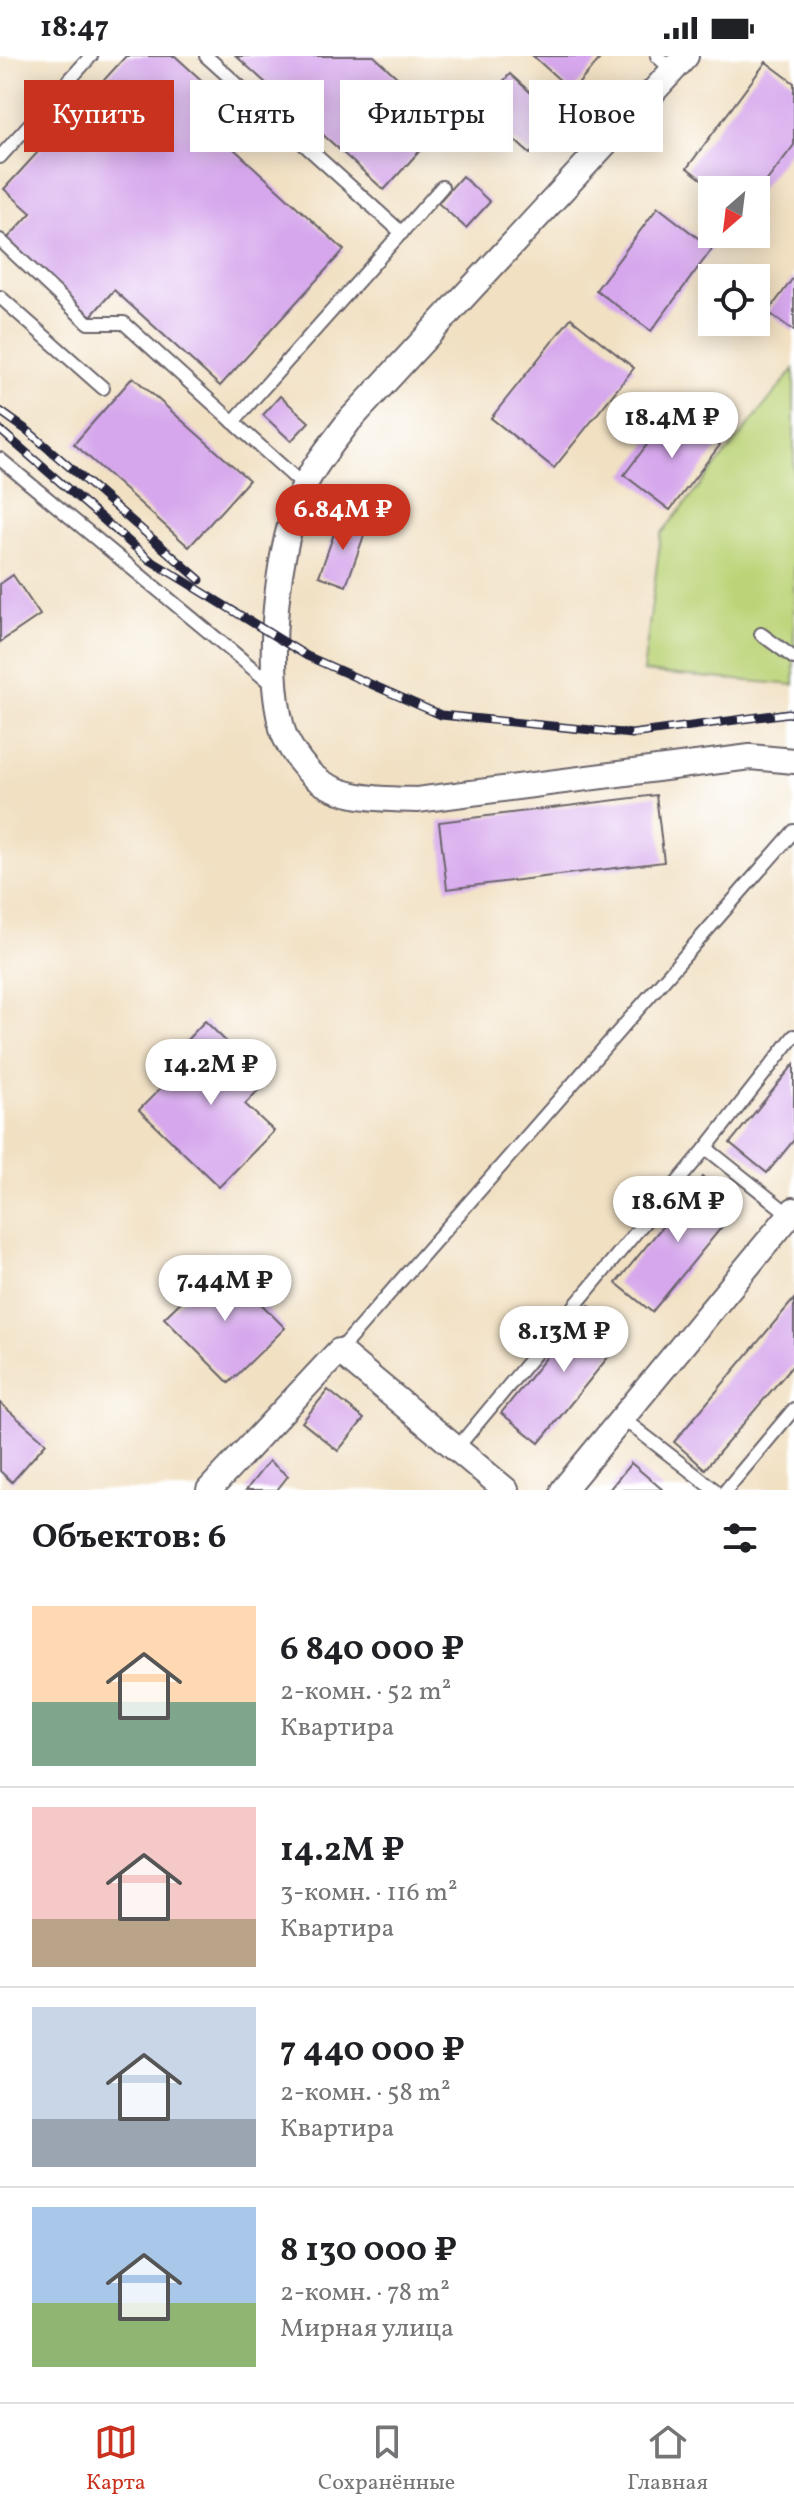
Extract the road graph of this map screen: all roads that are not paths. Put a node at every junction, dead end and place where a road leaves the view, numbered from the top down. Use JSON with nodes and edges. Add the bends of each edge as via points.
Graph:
{"nodes":[{"id":1,"x":91,"y":56,"type":"edge"},
{"id":2,"x":206,"y":56,"type":"edge"},
{"id":3,"x":672,"y":61,"type":"edge"},
{"id":4,"x":0,"y":157,"type":"edge"},
{"id":5,"x":442,"y":187,"type":"dead end"},
{"id":6,"x":402,"y":233,"type":"junction"},
{"id":7,"x":0,"y":240,"type":"edge"},
{"id":8,"x":0,"y":297,"type":"edge"},
{"id":9,"x":103,"y":388,"type":"dead end"},
{"id":10,"x":233,"y":422,"type":"junction"},
{"id":11,"x":0,"y":459,"type":"edge"},
{"id":12,"x":304,"y":486,"type":"junction"},
{"id":13,"x":761,"y":634,"type":"dead end"},
{"id":14,"x":794,"y":658,"type":"edge"},
{"id":15,"x":275,"y":687,"type":"junction"},
{"id":16,"x":794,"y":761,"type":"edge"},
{"id":17,"x":794,"y":831,"type":"edge"},
{"id":18,"x":794,"y":1036,"type":"edge"},
{"id":19,"x":706,"y":1148,"type":"junction"},
{"id":20,"x":792,"y":1212,"type":"edge"},
{"id":21,"x":339,"y":1351,"type":"junction"},
{"id":22,"x":794,"y":1409,"type":"edge"},
{"id":23,"x":622,"y":1418,"type":"junction"},
{"id":24,"x":456,"y":1449,"type":"junction"},
{"id":25,"x":209,"y":1490,"type":"edge"},
{"id":26,"x":506,"y":1490,"type":"edge"},
{"id":27,"x":563,"y":1490,"type":"edge"},
{"id":28,"x":715,"y":1490,"type":"edge"},
{"id":29,"x":726,"y":1490,"type":"edge"}],
"edges":[{"from":1,"to":4,"type":"lane"},
{"from":2,"to":6,"type":"lane"},
{"from":3,"to":12,"type":"street","via":[[349,421]]},
{"from":5,"to":6,"type":"lane"},
{"from":6,"to":10,"type":"lane"},
{"from":7,"to":10,"type":"lane","via":[[88,323],[124,323]]},
{"from":8,"to":9,"type":"lane"},
{"from":10,"to":12,"type":"lane"},
{"from":11,"to":15,"type":"lane"},
{"from":12,"to":15,"type":"street","via":[[281,562]]},
{"from":13,"to":14,"type":"lane"},
{"from":15,"to":16,"type":"street","via":[[283,732],[308,771],[335,790],[376,799],[417,800],[750,757]]},
{"from":17,"to":21,"type":"lane"},
{"from":18,"to":19,"type":"lane"},
{"from":19,"to":20,"type":"lane"},
{"from":19,"to":24,"type":"lane"},
{"from":20,"to":23,"type":"street"},
{"from":21,"to":24,"type":"street"},
{"from":21,"to":25,"type":"street"},
{"from":22,"to":29,"type":"lane"},
{"from":23,"to":27,"type":"street"},
{"from":23,"to":28,"type":"lane"},
{"from":24,"to":26,"type":"street"}]}
